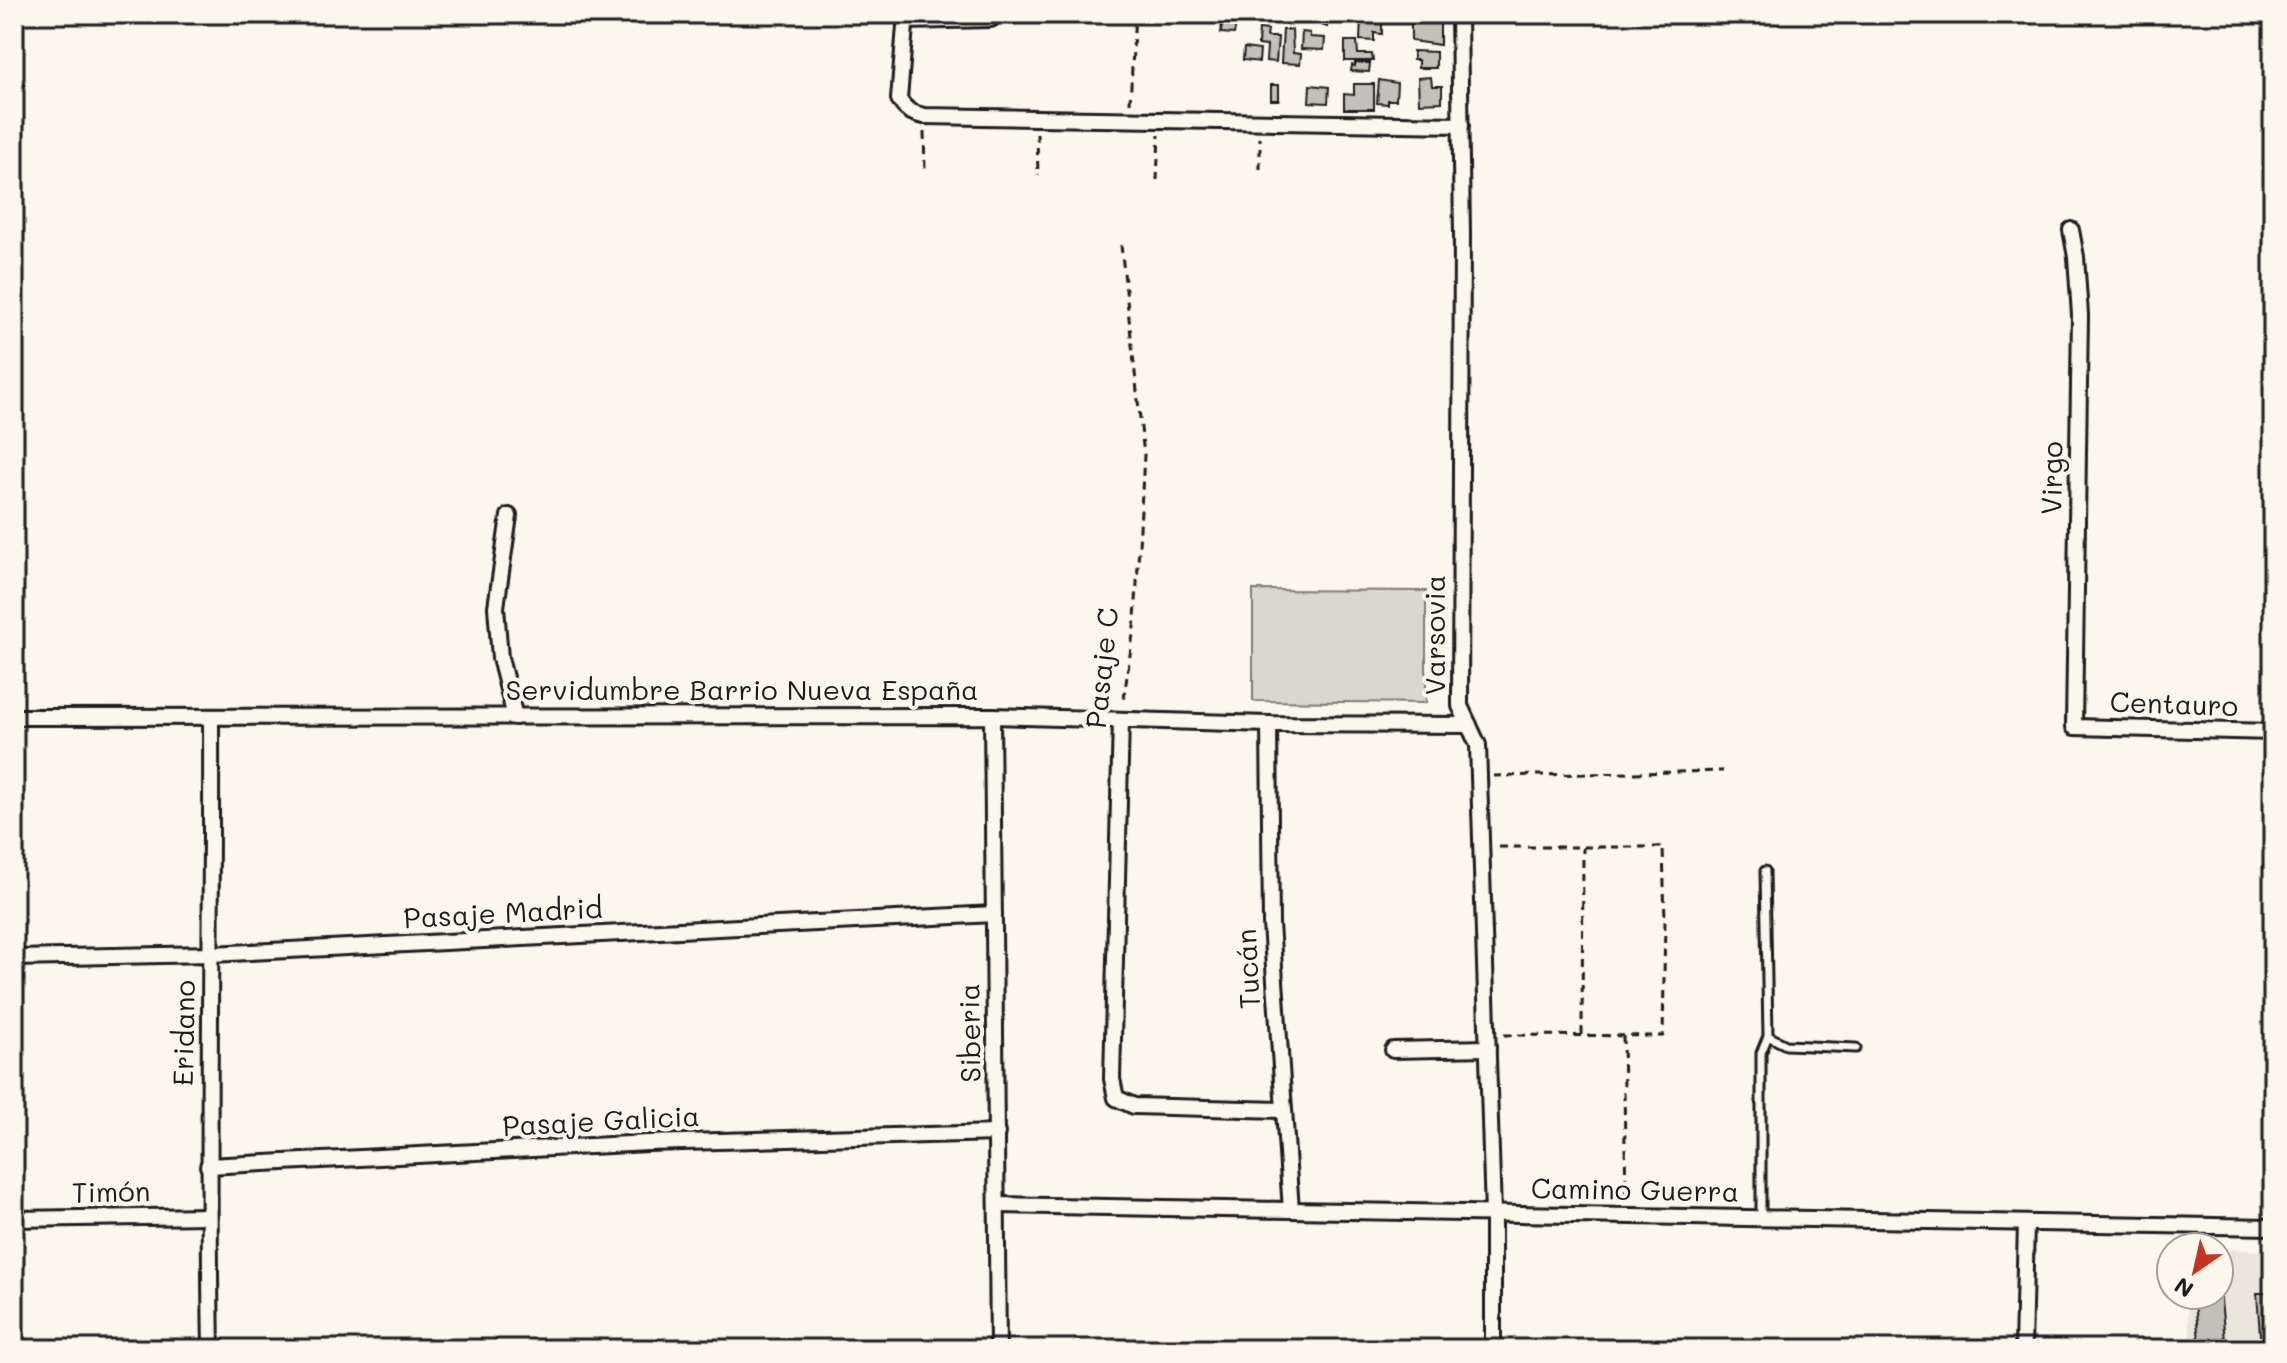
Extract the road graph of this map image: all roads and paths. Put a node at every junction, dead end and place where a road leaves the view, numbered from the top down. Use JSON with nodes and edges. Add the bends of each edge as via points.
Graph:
{"nodes":[{"id":1,"x":1135,"y":14,"type":"edge"},
{"id":2,"x":1459,"y":14,"type":"edge"},
{"id":3,"x":906,"y":17,"type":"edge"},
{"id":4,"x":991,"y":19,"type":"dead end"},
{"id":5,"x":924,"y":116,"type":"junction"},
{"id":6,"x":1036,"y":117,"type":"junction"},
{"id":7,"x":1130,"y":119,"type":"junction"},
{"id":8,"x":1159,"y":120,"type":"junction"},
{"id":9,"x":1260,"y":121,"type":"junction"},
{"id":10,"x":1461,"y":125,"type":"junction"},
{"id":11,"x":1260,"y":169,"type":"dead end"},
{"id":12,"x":925,"y":171,"type":"dead end"},
{"id":13,"x":1038,"y":176,"type":"dead end"},
{"id":14,"x":1157,"y":180,"type":"dead end"},
{"id":15,"x":2071,"y":230,"type":"dead end"},
{"id":16,"x":1121,"y":245,"type":"dead end"},
{"id":17,"x":509,"y":516,"type":"dead end"},
{"id":18,"x":992,"y":716,"type":"junction"},
{"id":19,"x":14,"y":717,"type":"edge"},
{"id":20,"x":515,"y":717,"type":"junction"},
{"id":21,"x":211,"y":718,"type":"junction"},
{"id":22,"x":1121,"y":720,"type":"junction"},
{"id":23,"x":1269,"y":724,"type":"junction"},
{"id":24,"x":1469,"y":725,"type":"junction"},
{"id":25,"x":2074,"y":727,"type":"joint"},
{"id":26,"x":2273,"y":732,"type":"edge"},
{"id":27,"x":1723,"y":771,"type":"dead end"},
{"id":28,"x":1479,"y":780,"type":"junction"},
{"id":29,"x":1481,"y":847,"type":"junction"},
{"id":30,"x":1583,"y":848,"type":"junction"},
{"id":31,"x":1765,"y":871,"type":"dead end"},
{"id":32,"x":994,"y":914,"type":"junction"},
{"id":33,"x":212,"y":954,"type":"junction"},
{"id":34,"x":14,"y":958,"type":"edge"},
{"id":35,"x":1582,"y":1035,"type":"junction"},
{"id":36,"x":1623,"y":1036,"type":"junction"},
{"id":37,"x":1768,"y":1036,"type":"junction"},
{"id":38,"x":1488,"y":1042,"type":"junction"},
{"id":39,"x":1856,"y":1048,"type":"dead end"},
{"id":40,"x":1393,"y":1050,"type":"dead end"},
{"id":41,"x":1283,"y":1110,"type":"junction"},
{"id":42,"x":997,"y":1133,"type":"junction"},
{"id":43,"x":208,"y":1166,"type":"junction"},
{"id":44,"x":997,"y":1205,"type":"junction"},
{"id":45,"x":1291,"y":1210,"type":"junction"},
{"id":46,"x":1493,"y":1214,"type":"junction"},
{"id":47,"x":208,"y":1216,"type":"junction"},
{"id":48,"x":1626,"y":1216,"type":"junction"},
{"id":49,"x":1761,"y":1218,"type":"junction"},
{"id":50,"x":14,"y":1219,"type":"edge"},
{"id":51,"x":2026,"y":1223,"type":"junction"},
{"id":52,"x":2273,"y":1227,"type":"edge"},
{"id":53,"x":211,"y":1349,"type":"edge"},
{"id":54,"x":998,"y":1349,"type":"edge"},
{"id":55,"x":1493,"y":1349,"type":"edge"},
{"id":56,"x":2023,"y":1349,"type":"edge"}],
"edges":[{"from":1,"to":7,"type":"path"},
{"from":2,"to":10,"type":"street","name":"Varsovia"},
{"from":3,"to":4,"type":"street"},
{"from":3,"to":5,"type":"street","via":[[899,99],[903,107]]},
{"from":5,"to":6,"type":"street"},
{"from":5,"to":12,"type":"path"},
{"from":6,"to":7,"type":"street"},
{"from":6,"to":13,"type":"path"},
{"from":7,"to":8,"type":"street"},
{"from":8,"to":9,"type":"street"},
{"from":8,"to":14,"type":"path"},
{"from":9,"to":10,"type":"street"},
{"from":9,"to":11,"type":"path"},
{"from":10,"to":24,"type":"street","name":"Varsovia","via":[[1460,706]]},
{"from":15,"to":25,"type":"street","name":"Virgo","via":[[2080,315]]},
{"from":16,"to":22,"type":"path","name":"Pasaje C","via":[[1144,455],[1135,620]]},
{"from":17,"to":20,"type":"street","via":[[496,607],[500,658]]},
{"from":18,"to":20,"type":"street","name":"Servidumbre Barrio Nueva España"},
{"from":18,"to":22,"type":"street","name":"Servidumbre Barrio Nueva España"},
{"from":18,"to":32,"type":"street","name":"Siberia"},
{"from":19,"to":21,"type":"street","name":"Servidumbre Barrio Nueva España"},
{"from":20,"to":21,"type":"street","name":"Servidumbre Barrio Nueva España"},
{"from":21,"to":33,"type":"street","name":"Eridano"},
{"from":22,"to":23,"type":"street","name":"Servidumbre Barrio Nueva España"},
{"from":22,"to":41,"type":"street","name":"Pasaje C","via":[[1112,1079],[1116,1098],[1134,1106]]},
{"from":23,"to":24,"type":"street","name":"Servidumbre Barrio Nueva España"},
{"from":23,"to":41,"type":"street","name":"Tucán","via":[[1271,924]]},
{"from":24,"to":28,"type":"street","name":"Varsovia","via":[[1478,745]]},
{"from":25,"to":26,"type":"street","name":"Centauro"},
{"from":27,"to":28,"type":"path","via":[[1499,775]]},
{"from":28,"to":29,"type":"street","name":"Varsovia"},
{"from":29,"to":30,"type":"path"},
{"from":29,"to":38,"type":"street","name":"Varsovia"},
{"from":30,"to":35,"type":"path"},
{"from":30,"to":36,"type":"path","via":[[1663,847],[1663,1036]]},
{"from":31,"to":37,"type":"lane"},
{"from":32,"to":33,"type":"street","name":"Pasaje Madrid"},
{"from":32,"to":42,"type":"street","name":"Siberia"},
{"from":33,"to":34,"type":"street","name":"Pasaje Madrid"},
{"from":33,"to":43,"type":"street","name":"Eridano"},
{"from":35,"to":36,"type":"path"},
{"from":35,"to":38,"type":"path"},
{"from":36,"to":48,"type":"path"},
{"from":37,"to":39,"type":"lane","via":[[1786,1045]]},
{"from":37,"to":49,"type":"lane","via":[[1761,1053]]},
{"from":38,"to":40,"type":"street"},
{"from":38,"to":46,"type":"street","name":"Varsovia"},
{"from":41,"to":45,"type":"street","name":"Tucán"},
{"from":42,"to":43,"type":"street","name":"Pasaje Galicia","via":[[648,1143]]},
{"from":42,"to":44,"type":"street","name":"Siberia"},
{"from":43,"to":47,"type":"street","name":"Eridano"},
{"from":44,"to":45,"type":"street","name":"Camino Guerra"},
{"from":44,"to":54,"type":"street","name":"Siberia"},
{"from":45,"to":46,"type":"street","name":"Camino Guerra"},
{"from":46,"to":48,"type":"street","name":"Camino Guerra"},
{"from":46,"to":55,"type":"street","name":"Varsovia"},
{"from":47,"to":50,"type":"street","name":"Timón"},
{"from":47,"to":53,"type":"street","name":"Eridano"},
{"from":48,"to":49,"type":"street","name":"Camino Guerra"},
{"from":49,"to":51,"type":"street","name":"Camino Guerra"},
{"from":51,"to":52,"type":"street","name":"Camino Guerra"},
{"from":51,"to":56,"type":"street"}]}
